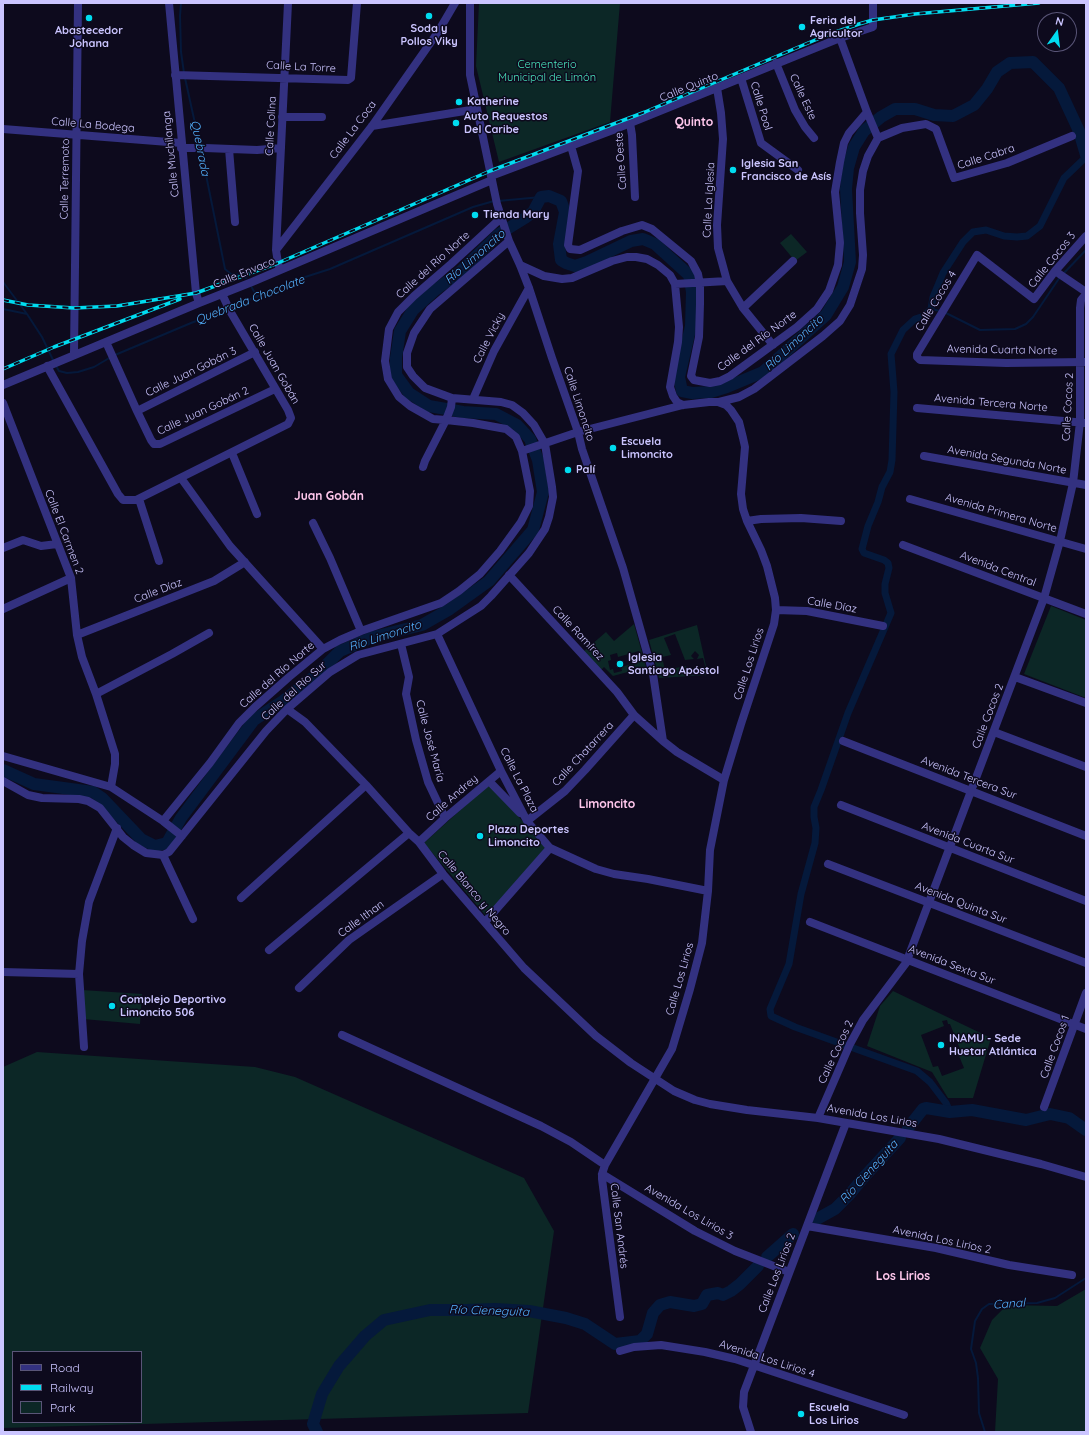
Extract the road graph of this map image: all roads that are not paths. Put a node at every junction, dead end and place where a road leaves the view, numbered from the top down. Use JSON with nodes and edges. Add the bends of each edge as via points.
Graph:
{"nodes":[{"id":1,"x":78,"y":3,"type":"edge"},
{"id":2,"x":168,"y":3,"type":"edge"},
{"id":3,"x":288,"y":3,"type":"edge"},
{"id":4,"x":357,"y":3,"type":"edge"},
{"id":5,"x":455,"y":3,"type":"edge"},
{"id":6,"x":470,"y":3,"type":"edge"},
{"id":7,"x":873,"y":3,"type":"edge"},
{"id":8,"x":840,"y":38,"type":"junction"},
{"id":9,"x":776,"y":63,"type":"junction"},
{"id":10,"x":177,"y":75,"type":"junction"},
{"id":11,"x":284,"y":78,"type":"junction"},
{"id":12,"x":741,"y":78,"type":"junction"},
{"id":13,"x":717,"y":88,"type":"junction"},
{"id":14,"x":477,"y":110,"type":"junction"},
{"id":15,"x":867,"y":112,"type":"junction"},
{"id":16,"x":282,"y":117,"type":"junction"},
{"id":17,"x":322,"y":117,"type":"dead end"},
{"id":18,"x":630,"y":123,"type":"junction"},
{"id":19,"x":372,"y":126,"type":"junction"},
{"id":20,"x":3,"y":129,"type":"edge"},
{"id":21,"x":76,"y":134,"type":"junction"},
{"id":22,"x":1072,"y":136,"type":"dead end"},
{"id":23,"x":814,"y":138,"type":"dead end"},
{"id":24,"x":878,"y":138,"type":"junction"},
{"id":25,"x":181,"y":146,"type":"junction"},
{"id":26,"x":571,"y":146,"type":"junction"},
{"id":27,"x":281,"y":148,"type":"junction"},
{"id":28,"x":229,"y":149,"type":"junction"},
{"id":29,"x":798,"y":170,"type":"dead end"},
{"id":30,"x":492,"y":178,"type":"junction"},
{"id":31,"x":635,"y":197,"type":"dead end"},
{"id":32,"x":502,"y":221,"type":"junction"},
{"id":33,"x":235,"y":222,"type":"dead end"},
{"id":34,"x":1086,"y":236,"type":"edge"},
{"id":35,"x":508,"y":239,"type":"junction"},
{"id":36,"x":276,"y":250,"type":"junction"},
{"id":37,"x":793,"y":261,"type":"dead end"},
{"id":38,"x":520,"y":265,"type":"junction"},
{"id":39,"x":280,"y":270,"type":"junction"},
{"id":40,"x":1055,"y":271,"type":"junction"},
{"id":41,"x":727,"y":281,"type":"junction"},
{"id":42,"x":675,"y":284,"type":"junction"},
{"id":43,"x":700,"y":284,"type":"junction"},
{"id":44,"x":529,"y":288,"type":"junction"},
{"id":45,"x":222,"y":294,"type":"junction"},
{"id":46,"x":1085,"y":297,"type":"edge"},
{"id":47,"x":1034,"y":299,"type":"joint"},
{"id":48,"x":199,"y":303,"type":"junction"},
{"id":49,"x":744,"y":308,"type":"junction"},
{"id":50,"x":108,"y":344,"type":"junction"},
{"id":51,"x":773,"y":345,"type":"junction"},
{"id":52,"x":255,"y":352,"type":"junction"},
{"id":53,"x":74,"y":354,"type":"junction"},
{"id":54,"x":918,"y":359,"type":"joint"},
{"id":55,"x":1083,"y":362,"type":"edge"},
{"id":56,"x":49,"y":366,"type":"junction"},
{"id":57,"x":3,"y":385,"type":"edge"},
{"id":58,"x":275,"y":389,"type":"junction"},
{"id":59,"x":452,"y":398,"type":"junction"},
{"id":60,"x":472,"y":399,"type":"junction"},
{"id":61,"x":718,"y":402,"type":"junction"},
{"id":62,"x":3,"y":404,"type":"edge"},
{"id":63,"x":683,"y":405,"type":"junction"},
{"id":64,"x":917,"y":408,"type":"dead end"},
{"id":65,"x":137,"y":411,"type":"junction"},
{"id":66,"x":448,"y":414,"type":"junction"},
{"id":67,"x":1083,"y":423,"type":"edge"},
{"id":68,"x":578,"y":432,"type":"junction"},
{"id":69,"x":542,"y":445,"type":"junction"},
{"id":70,"x":523,"y":451,"type":"junction"},
{"id":71,"x":232,"y":453,"type":"junction"},
{"id":72,"x":924,"y":456,"type":"dead end"},
{"id":73,"x":423,"y":467,"type":"dead end"},
{"id":74,"x":182,"y":478,"type":"junction"},
{"id":75,"x":1073,"y":483,"type":"junction"},
{"id":76,"x":1086,"y":485,"type":"edge"},
{"id":77,"x":139,"y":499,"type":"junction"},
{"id":78,"x":910,"y":499,"type":"dead end"},
{"id":79,"x":257,"y":514,"type":"dead end"},
{"id":80,"x":747,"y":521,"type":"junction"},
{"id":81,"x":841,"y":521,"type":"dead end"},
{"id":82,"x":313,"y":523,"type":"dead end"},
{"id":83,"x":1060,"y":541,"type":"junction"},
{"id":84,"x":57,"y":544,"type":"junction"},
{"id":85,"x":903,"y":545,"type":"dead end"},
{"id":86,"x":3,"y":548,"type":"edge"},
{"id":87,"x":1086,"y":549,"type":"edge"},
{"id":88,"x":159,"y":561,"type":"dead end"},
{"id":89,"x":245,"y":562,"type":"junction"},
{"id":90,"x":509,"y":575,"type":"junction"},
{"id":91,"x":71,"y":578,"type":"junction"},
{"id":92,"x":1044,"y":598,"type":"junction"},
{"id":93,"x":3,"y":610,"type":"edge"},
{"id":94,"x":776,"y":610,"type":"junction"},
{"id":95,"x":1086,"y":614,"type":"edge"},
{"id":96,"x":883,"y":626,"type":"dead end"},
{"id":97,"x":361,"y":631,"type":"junction"},
{"id":98,"x":209,"y":633,"type":"dead end"},
{"id":99,"x":437,"y":634,"type":"junction"},
{"id":100,"x":77,"y":635,"type":"junction"},
{"id":101,"x":401,"y":644,"type":"junction"},
{"id":102,"x":323,"y":649,"type":"junction"},
{"id":103,"x":1015,"y":677,"type":"junction"},
{"id":104,"x":96,"y":694,"type":"junction"},
{"id":105,"x":1086,"y":703,"type":"edge"},
{"id":106,"x":287,"y":709,"type":"junction"},
{"id":107,"x":634,"y":715,"type":"junction"},
{"id":108,"x":994,"y":732,"type":"junction"},
{"id":109,"x":663,"y":741,"type":"junction"},
{"id":110,"x":843,"y":741,"type":"dead end"},
{"id":111,"x":3,"y":756,"type":"edge"},
{"id":112,"x":1086,"y":766,"type":"edge"},
{"id":113,"x":501,"y":771,"type":"junction"},
{"id":114,"x":724,"y":780,"type":"junction"},
{"id":115,"x":3,"y":781,"type":"edge"},
{"id":116,"x":489,"y":781,"type":"junction"},
{"id":117,"x":366,"y":785,"type":"junction"},
{"id":118,"x":111,"y":787,"type":"junction"},
{"id":119,"x":971,"y":792,"type":"junction"},
{"id":120,"x":841,"y":805,"type":"dead end"},
{"id":121,"x":445,"y":818,"type":"junction"},
{"id":122,"x":163,"y":821,"type":"junction"},
{"id":123,"x":527,"y":821,"type":"junction"},
{"id":124,"x":117,"y":828,"type":"junction"},
{"id":125,"x":409,"y":833,"type":"junction"},
{"id":126,"x":182,"y":836,"type":"junction"},
{"id":127,"x":1086,"y":836,"type":"edge"},
{"id":128,"x":418,"y":842,"type":"junction"},
{"id":129,"x":950,"y":847,"type":"junction"},
{"id":130,"x":550,"y":848,"type":"junction"},
{"id":131,"x":163,"y":855,"type":"junction"},
{"id":132,"x":828,"y":864,"type":"dead end"},
{"id":133,"x":443,"y":874,"type":"junction"},
{"id":134,"x":708,"y":891,"type":"junction"},
{"id":135,"x":241,"y":898,"type":"dead end"},
{"id":136,"x":1086,"y":901,"type":"edge"},
{"id":137,"x":928,"y":903,"type":"junction"},
{"id":138,"x":193,"y":919,"type":"dead end"},
{"id":139,"x":485,"y":922,"type":"junction"},
{"id":140,"x":810,"y":922,"type":"dead end"},
{"id":141,"x":269,"y":950,"type":"dead end"},
{"id":142,"x":907,"y":960,"type":"junction"},
{"id":143,"x":1086,"y":963,"type":"edge"},
{"id":144,"x":3,"y":972,"type":"edge"},
{"id":145,"x":79,"y":974,"type":"junction"},
{"id":146,"x":299,"y":988,"type":"dead end"},
{"id":147,"x":1086,"y":993,"type":"edge"},
{"id":148,"x":1074,"y":1025,"type":"junction"},
{"id":149,"x":1086,"y":1029,"type":"edge"},
{"id":150,"x":342,"y":1035,"type":"dead end"},
{"id":151,"x":84,"y":1047,"type":"dead end"},
{"id":152,"x":655,"y":1079,"type":"junction"},
{"id":153,"x":1044,"y":1107,"type":"dead end"},
{"id":154,"x":818,"y":1118,"type":"junction"},
{"id":155,"x":846,"y":1123,"type":"junction"},
{"id":156,"x":605,"y":1165,"type":"junction"},
{"id":157,"x":602,"y":1174,"type":"junction"},
{"id":158,"x":1086,"y":1177,"type":"edge"},
{"id":159,"x":807,"y":1226,"type":"junction"},
{"id":160,"x":790,"y":1272,"type":"junction"},
{"id":161,"x":1072,"y":1275,"type":"dead end"},
{"id":162,"x":620,"y":1317,"type":"dead end"},
{"id":163,"x":620,"y":1351,"type":"dead end"},
{"id":164,"x":753,"y":1366,"type":"junction"},
{"id":165,"x":904,"y":1415,"type":"dead end"},
{"id":166,"x":751,"y":1432,"type":"edge"}],
"edges":[{"from":1,"to":21,"type":"street","name":"Calle Terremoto"},
{"from":2,"to":10,"type":"street","name":"Calle Muchilanga"},
{"from":3,"to":11,"type":"street","name":"Calle Colina"},
{"from":4,"to":11,"type":"street","name":"Calle La Torre","via":[[351,78]]},
{"from":5,"to":19,"type":"street","name":"Calle La Coca","via":[[438,32]]},
{"from":6,"to":14,"type":"street","name":"Calle Limoncito","via":[[470,75]]},
{"from":7,"to":8,"type":"street","name":"Calle Quinto","via":[[873,27]]},
{"from":8,"to":9,"type":"street","name":"Calle Quinto"},
{"from":8,"to":15,"type":"street"},
{"from":9,"to":12,"type":"street","name":"Calle Quinto"},
{"from":9,"to":23,"type":"street","name":"Calle Este","via":[[795,110]]},
{"from":10,"to":11,"type":"street","name":"Calle La Torre"},
{"from":10,"to":25,"type":"street","name":"Calle Muchilanga"},
{"from":11,"to":16,"type":"street","name":"Calle Colina"},
{"from":12,"to":13,"type":"street","name":"Calle Quinto"},
{"from":12,"to":29,"type":"street","name":"Calle Pool","via":[[761,142]]},
{"from":13,"to":18,"type":"street","name":"Calle Quinto"},
{"from":13,"to":41,"type":"street","name":"Calle La Iglesia","via":[[723,140],[717,225],[718,248]]},
{"from":14,"to":19,"type":"street"},
{"from":14,"to":30,"type":"street","name":"Calle Limoncito"},
{"from":15,"to":24,"type":"street"},
{"from":15,"to":51,"type":"street","name":"Calle del Río Norte","via":[[849,133],[842,150],[835,192],[840,243],[838,265],[829,292],[816,309]]},
{"from":16,"to":17,"type":"street"},
{"from":16,"to":27,"type":"street","name":"Calle Colina"},
{"from":18,"to":26,"type":"street","name":"Calle Quinto"},
{"from":18,"to":31,"type":"street","name":"Calle Oeste"},
{"from":19,"to":36,"type":"street","name":"Calle La Coca"},
{"from":20,"to":21,"type":"street","name":"Calle La Bodega"},
{"from":21,"to":25,"type":"street","name":"Calle La Bodega"},
{"from":21,"to":53,"type":"street","name":"Calle Terremoto"},
{"from":22,"to":24,"type":"street","name":"Calle Cabra","via":[[1007,163],[954,178],[936,129],[926,124],[902,128]]},
{"from":24,"to":61,"type":"street","via":[[863,171],[860,190],[862,269],[850,305],[840,321],[754,389],[739,397]]},
{"from":25,"to":28,"type":"street","name":"Calle La Bodega"},
{"from":25,"to":48,"type":"street","name":"Calle Muchilanga"},
{"from":26,"to":30,"type":"street","name":"Calle Quinto"},
{"from":26,"to":43,"type":"street","name":"Calle del Río Norte","via":[[578,171],[568,245],[570,249],[580,250],[642,225],[652,228],[691,261]]},
{"from":27,"to":28,"type":"street","name":"Calle La Bodega"},
{"from":27,"to":36,"type":"street","name":"Calle Colina"},
{"from":28,"to":33,"type":"street"},
{"from":30,"to":32,"type":"street","name":"Calle Limoncito"},
{"from":30,"to":39,"type":"street","name":"Calle Envaco"},
{"from":32,"to":35,"type":"street","name":"Calle Limoncito"},
{"from":32,"to":66,"type":"street","name":"Calle del Río Norte","via":[[414,296],[398,312],[389,329],[385,361],[388,379],[399,397],[433,418]]},
{"from":34,"to":40,"type":"street","name":"Calle Cocos 3"},
{"from":35,"to":38,"type":"street","name":"Calle Limoncito"},
{"from":35,"to":59,"type":"street","name":"Calle del Río Sur","via":[[430,309],[414,333],[409,346],[407,367],[413,376],[425,388]]},
{"from":36,"to":39,"type":"street"},
{"from":37,"to":49,"type":"street"},
{"from":38,"to":42,"type":"street","via":[[544,276],[562,279],[572,278],[612,261],[636,257],[658,265],[670,275]]},
{"from":38,"to":44,"type":"street","name":"Calle Limoncito"},
{"from":39,"to":45,"type":"street","name":"Calle Envaco"},
{"from":40,"to":46,"type":"street"},
{"from":40,"to":47,"type":"street","name":"Calle Cocos 3"},
{"from":41,"to":43,"type":"street"},
{"from":41,"to":49,"type":"street","name":"Calle La Iglesia"},
{"from":42,"to":43,"type":"street"},
{"from":42,"to":63,"type":"street","via":[[679,327],[670,387],[677,402]]},
{"from":43,"to":51,"type":"street","name":"Calle del Río Norte","via":[[699,336],[691,376],[694,380],[710,383],[720,381]]},
{"from":44,"to":60,"type":"street","name":"Calle Vicky"},
{"from":44,"to":68,"type":"street","name":"Calle Limoncito"},
{"from":45,"to":48,"type":"street","name":"Calle Envaco"},
{"from":45,"to":52,"type":"street","name":"Calle Juan Gobán"},
{"from":46,"to":55,"type":"street","name":"Calle Cocos 2","via":[[1080,308]]},
{"from":47,"to":54,"type":"street","name":"Calle Cocos 4","via":[[977,255],[917,354]]},
{"from":48,"to":50,"type":"street","name":"Calle Envaco"},
{"from":49,"to":51,"type":"street","name":"Calle La Iglesia"},
{"from":50,"to":53,"type":"street","name":"Calle Envaco"},
{"from":50,"to":65,"type":"street","name":"Calle Juan Gobán 2"},
{"from":52,"to":58,"type":"street","name":"Calle Juan Gobán"},
{"from":52,"to":65,"type":"street","name":"Calle Juan Gobán 3"},
{"from":53,"to":56,"type":"street","name":"Calle Envaco"},
{"from":54,"to":55,"type":"street","name":"Avenida Cuarta Norte","via":[[1006,363]]},
{"from":55,"to":67,"type":"street","name":"Calle Cocos 2"},
{"from":56,"to":57,"type":"street","name":"Calle Envaco"},
{"from":56,"to":77,"type":"street","via":[[118,494],[123,500]]},
{"from":58,"to":65,"type":"street","name":"Calle Juan Gobán 2","via":[[157,444],[151,440]]},
{"from":58,"to":71,"type":"street","name":"Calle Juan Gobán","via":[[291,418],[288,424]]},
{"from":59,"to":60,"type":"street","name":"Calle del Río Sur"},
{"from":59,"to":66,"type":"street"},
{"from":60,"to":69,"type":"street","name":"Calle del Río Sur","via":[[512,405],[534,425]]},
{"from":61,"to":63,"type":"street"},
{"from":61,"to":80,"type":"street","name":"Calle Los Lirios","via":[[726,405],[735,416],[743,438],[745,447],[741,494]]},
{"from":62,"to":84,"type":"street","name":"Calle El Carmen 2"},
{"from":63,"to":68,"type":"street"},
{"from":64,"to":67,"type":"street","name":"Avenida Tercera Norte"},
{"from":66,"to":70,"type":"street","name":"Calle del Río Norte","via":[[473,423],[506,429],[516,437]]},
{"from":66,"to":73,"type":"street"},
{"from":67,"to":75,"type":"street","name":"Calle Cocos 2"},
{"from":68,"to":69,"type":"street"},
{"from":68,"to":109,"type":"street","name":"Calle Limoncito","via":[[644,639],[653,674]]},
{"from":69,"to":70,"type":"street"},
{"from":69,"to":90,"type":"street","name":"Calle del Río Sur","via":[[553,497],[549,517],[545,529],[529,553]]},
{"from":70,"to":97,"type":"street","name":"Calle del Río Norte","via":[[530,491],[529,506],[521,522],[480,574],[441,603]]},
{"from":71,"to":74,"type":"street","name":"Calle Juan Gobán"},
{"from":71,"to":79,"type":"street"},
{"from":72,"to":75,"type":"street","name":"Avenida Segunda Norte"},
{"from":74,"to":77,"type":"street","name":"Calle Juan Gobán"},
{"from":74,"to":89,"type":"street","via":[[230,546]]},
{"from":75,"to":76,"type":"street","name":"Avenida Segunda Norte"},
{"from":75,"to":83,"type":"street","name":"Calle Cocos 2"},
{"from":77,"to":88,"type":"street"},
{"from":78,"to":83,"type":"street","name":"Avenida Primera Norte"},
{"from":80,"to":81,"type":"street","via":[[801,518]]},
{"from":80,"to":94,"type":"street","name":"Calle Los Lirios","via":[[767,566]]},
{"from":82,"to":97,"type":"street"},
{"from":83,"to":87,"type":"street","name":"Avenida Primera Norte"},
{"from":83,"to":92,"type":"street","name":"Calle Cocos 2"},
{"from":84,"to":86,"type":"street","via":[[41,546],[23,540]]},
{"from":84,"to":91,"type":"street","name":"Calle El Carmen 2"},
{"from":85,"to":92,"type":"street","name":"Avenida Central"},
{"from":89,"to":100,"type":"street","name":"Calle Díaz","via":[[214,581]]},
{"from":89,"to":102,"type":"street"},
{"from":90,"to":99,"type":"street","name":"Calle del Río Sur","via":[[481,606]]},
{"from":90,"to":107,"type":"street","name":"Calle Ramírez","via":[[617,692]]},
{"from":91,"to":93,"type":"street"},
{"from":91,"to":100,"type":"street","name":"Calle El Carmen 2"},
{"from":92,"to":95,"type":"street","name":"Avenida Central"},
{"from":92,"to":103,"type":"street","name":"Calle Cocos 2"},
{"from":94,"to":96,"type":"street","name":"Calle Díaz","via":[[807,611]]},
{"from":94,"to":114,"type":"street","name":"Calle Los Lirios","via":[[774,624]]},
{"from":97,"to":102,"type":"street","name":"Calle del Río Norte"},
{"from":98,"to":104,"type":"street"},
{"from":99,"to":101,"type":"street","name":"Calle del Río Sur"},
{"from":99,"to":113,"type":"street","name":"Calle La Plaza"},
{"from":100,"to":104,"type":"street","name":"Calle El Carmen 2"},
{"from":101,"to":106,"type":"street","name":"Calle del Río Sur","via":[[358,655],[330,672]]},
{"from":101,"to":121,"type":"street","name":"Calle José María","via":[[409,677],[406,694],[416,740],[428,782]]},
{"from":102,"to":122,"type":"street","name":"Calle del Río Norte","via":[[254,707],[239,723]]},
{"from":103,"to":105,"type":"street"},
{"from":103,"to":108,"type":"street","name":"Calle Cocos 2"},
{"from":104,"to":118,"type":"street","name":"Calle El Carmen 2","via":[[115,754]]},
{"from":106,"to":117,"type":"street","name":"Calle Blanco y Negro","via":[[305,722]]},
{"from":106,"to":126,"type":"street","name":"Calle del Río Sur","via":[[266,731]]},
{"from":107,"to":109,"type":"street","name":"Calle Ramírez"},
{"from":107,"to":123,"type":"street","name":"Calle Chatarrera","via":[[565,791]]},
{"from":108,"to":112,"type":"street"},
{"from":108,"to":119,"type":"street","name":"Calle Cocos 2"},
{"from":109,"to":114,"type":"street","via":[[676,752]]},
{"from":110,"to":119,"type":"street","name":"Avenida Tercera Sur"},
{"from":111,"to":118,"type":"street"},
{"from":113,"to":116,"type":"street","name":"Calle Andrey"},
{"from":113,"to":123,"type":"street","name":"Calle La Plaza"},
{"from":114,"to":134,"type":"street","name":"Calle Los Lirios","via":[[710,850]]},
{"from":115,"to":124,"type":"street","via":[[28,795],[88,801],[100,808]]},
{"from":116,"to":121,"type":"street","name":"Calle Andrey"},
{"from":116,"to":123,"type":"street"},
{"from":117,"to":125,"type":"street","name":"Calle Blanco y Negro"},
{"from":117,"to":135,"type":"street"},
{"from":118,"to":122,"type":"street"},
{"from":119,"to":127,"type":"street","name":"Avenida Tercera Sur"},
{"from":119,"to":129,"type":"street","name":"Calle Cocos 2"},
{"from":120,"to":129,"type":"street","name":"Avenida Cuarta Sur"},
{"from":121,"to":128,"type":"street","name":"Calle Andrey"},
{"from":122,"to":126,"type":"street"},
{"from":123,"to":130,"type":"street","name":"Calle La Plaza"},
{"from":124,"to":131,"type":"street","via":[[133,846],[146,853]]},
{"from":124,"to":145,"type":"street","via":[[89,902]]},
{"from":125,"to":128,"type":"street","name":"Calle Blanco y Negro"},
{"from":125,"to":141,"type":"street"},
{"from":126,"to":131,"type":"street","name":"Calle del Río Sur","via":[[169,852]]},
{"from":128,"to":133,"type":"street","name":"Calle Blanco y Negro"},
{"from":129,"to":136,"type":"street","name":"Avenida Cuarta Sur"},
{"from":129,"to":137,"type":"street","name":"Calle Cocos 2"},
{"from":130,"to":134,"type":"street","name":"Calle La Plaza","via":[[596,869],[614,874]]},
{"from":130,"to":139,"type":"street"},
{"from":131,"to":138,"type":"street"},
{"from":132,"to":137,"type":"street","name":"Avenida Quinta Sur"},
{"from":133,"to":139,"type":"street","name":"Calle Blanco y Negro"},
{"from":133,"to":146,"type":"street","name":"Calle Ithan","via":[[349,940]]},
{"from":134,"to":152,"type":"street","name":"Calle Los Lirios","via":[[702,943],[690,989],[672,1049]]},
{"from":137,"to":142,"type":"street","name":"Calle Cocos 2"},
{"from":137,"to":143,"type":"street","name":"Avenida Quinta Sur"},
{"from":139,"to":152,"type":"street","name":"Calle Blanco y Negro","via":[[524,968],[596,1036]]},
{"from":140,"to":142,"type":"street","name":"Avenida Sexta Sur"},
{"from":142,"to":148,"type":"street","name":"Avenida Sexta Sur"},
{"from":142,"to":154,"type":"street","name":"Calle Cocos 2","via":[[863,1020]]},
{"from":144,"to":145,"type":"street"},
{"from":145,"to":151,"type":"street"},
{"from":147,"to":148,"type":"street","name":"Calle Cocos 1"},
{"from":148,"to":149,"type":"street","name":"Avenida Sexta Sur"},
{"from":148,"to":153,"type":"street","name":"Calle Cocos 1"},
{"from":150,"to":156,"type":"street","via":[[541,1126]]},
{"from":152,"to":154,"type":"street","name":"Avenida Los Lirios","via":[[674,1091],[710,1104]]},
{"from":152,"to":156,"type":"street","name":"Calle San Andrés"},
{"from":154,"to":155,"type":"street","name":"Avenida Los Lirios"},
{"from":155,"to":158,"type":"street","name":"Avenida Los Lirios","via":[[972,1146]]},
{"from":155,"to":159,"type":"street","name":"Calle Los Lirios 2"},
{"from":156,"to":157,"type":"street","name":"Calle San Andrés"},
{"from":157,"to":160,"type":"street","name":"Avenida Los Lirios 3","via":[[695,1231],[735,1251]]},
{"from":157,"to":162,"type":"street","name":"Calle San Andrés"},
{"from":159,"to":160,"type":"street","name":"Calle Los Lirios 2"},
{"from":159,"to":161,"type":"street","name":"Avenida Los Lirios 2"},
{"from":160,"to":164,"type":"street","name":"Calle Los Lirios 2"},
{"from":163,"to":164,"type":"street","name":"Avenida Los Lirios 4","via":[[634,1346],[661,1345],[705,1352]]},
{"from":164,"to":165,"type":"street","name":"Avenida Los Lirios 4"},
{"from":164,"to":166,"type":"street","name":"Calle Los Lirios 2","via":[[744,1392],[743,1407]]}]}
